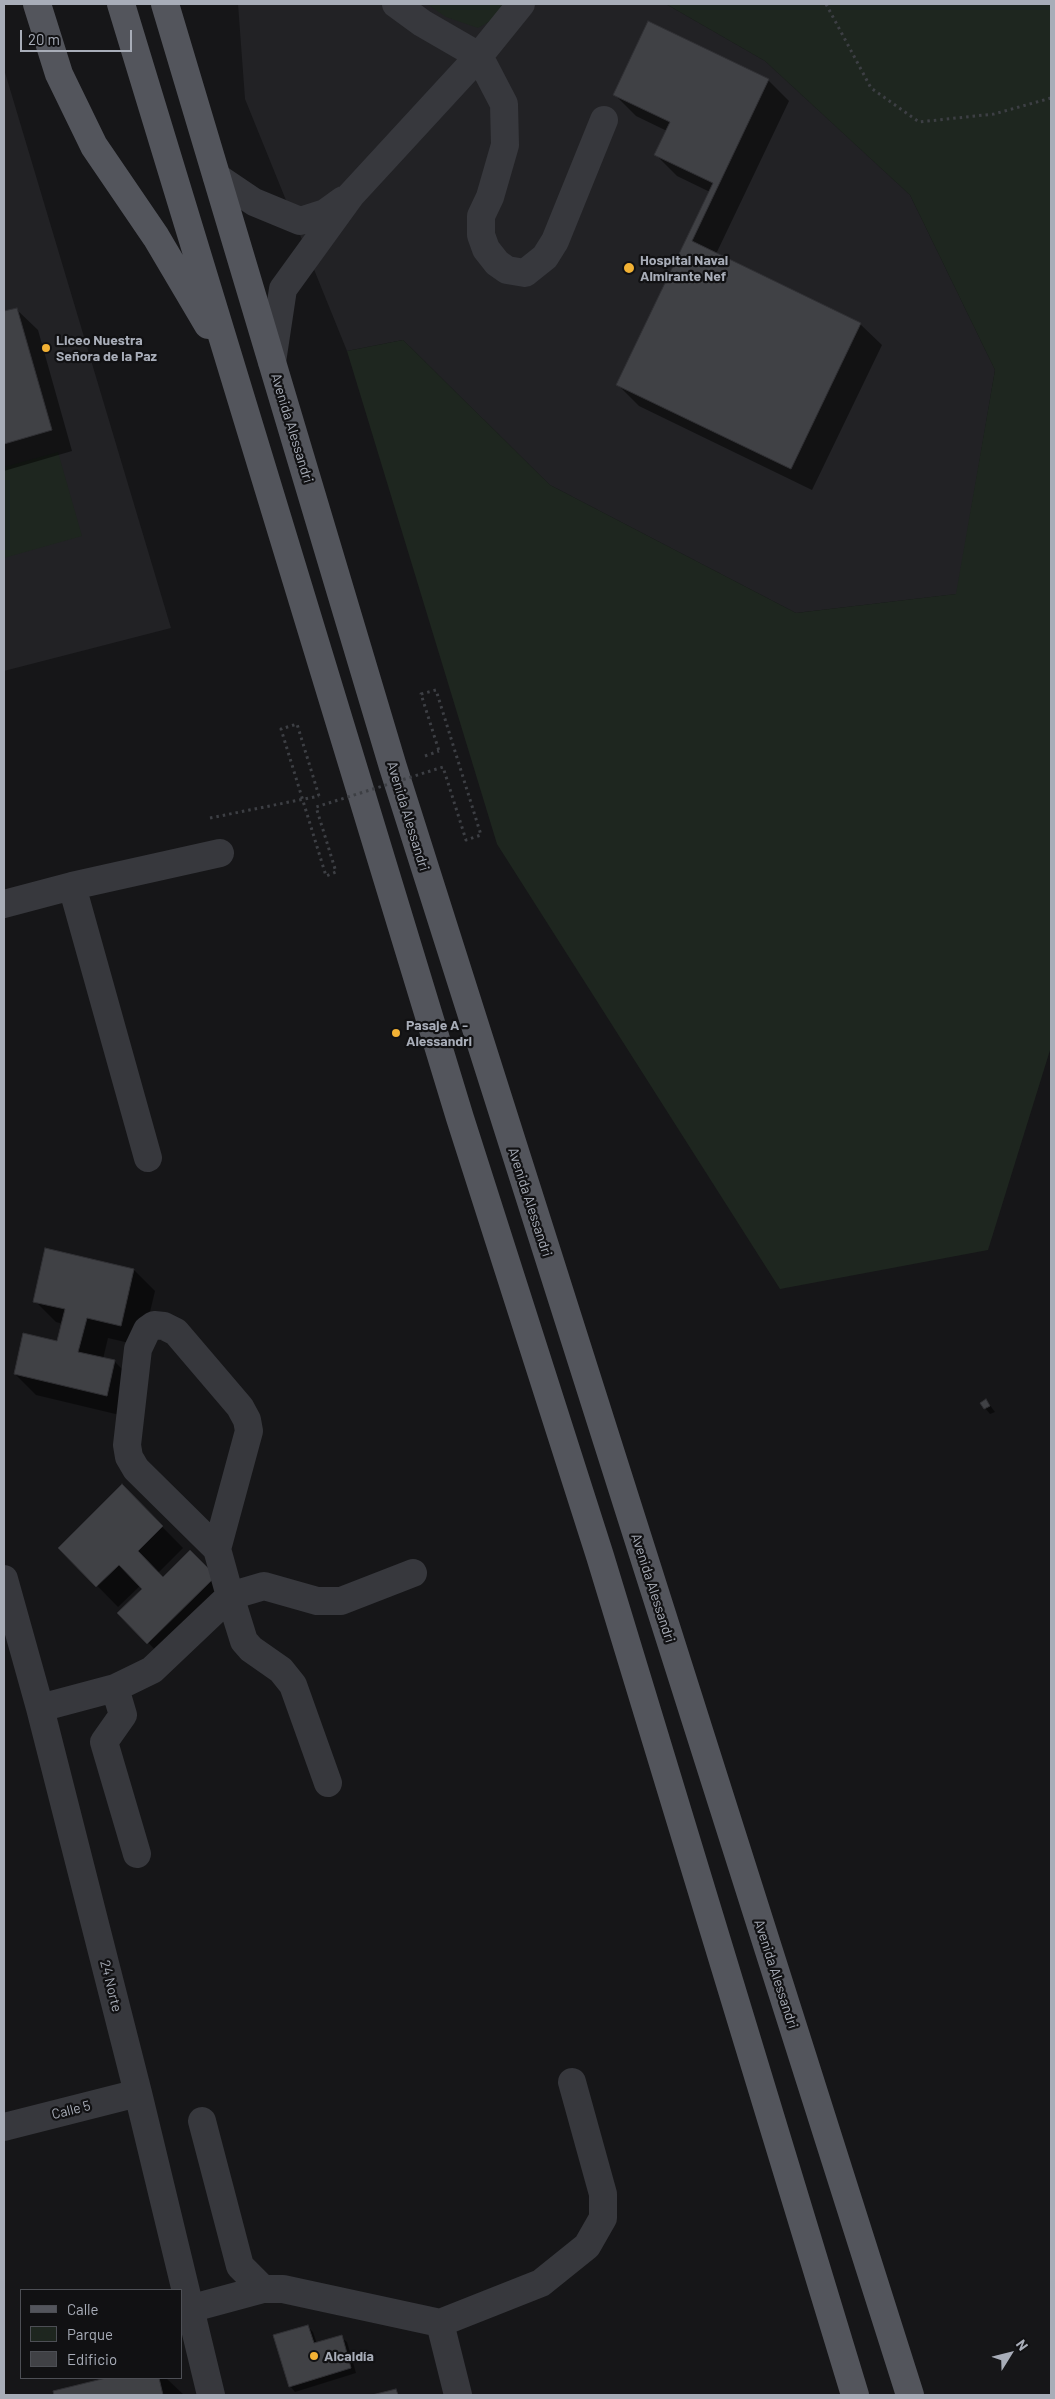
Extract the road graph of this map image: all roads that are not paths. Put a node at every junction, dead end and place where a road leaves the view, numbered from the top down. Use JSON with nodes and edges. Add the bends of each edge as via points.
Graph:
{"nodes":[{"id":1,"x":37,"y":4,"type":"edge"},
{"id":2,"x":121,"y":4,"type":"edge"},
{"id":3,"x":165,"y":4,"type":"edge"},
{"id":4,"x":396,"y":4,"type":"edge"},
{"id":5,"x":521,"y":4,"type":"edge"},
{"id":6,"x":478,"y":56,"type":"junction"},
{"id":7,"x":604,"y":120,"type":"dead end"},
{"id":8,"x":217,"y":177,"type":"junction"},
{"id":9,"x":351,"y":195,"type":"junction"},
{"id":10,"x":230,"y":361,"type":"junction"},
{"id":11,"x":272,"y":362,"type":"junction"},
{"id":12,"x":220,"y":853,"type":"dead end"},
{"id":13,"x":72,"y":886,"type":"junction"},
{"id":14,"x":4,"y":904,"type":"edge"},
{"id":15,"x":148,"y":1158,"type":"dead end"},
{"id":16,"x":217,"y":1549,"type":"junction"},
{"id":17,"x":413,"y":1573,"type":"dead end"},
{"id":18,"x":4,"y":1579,"type":"edge"},
{"id":19,"x":230,"y":1596,"type":"junction"},
{"id":20,"x":7,"y":1608,"type":"edge"},
{"id":21,"x":115,"y":1688,"type":"junction"},
{"id":22,"x":40,"y":1708,"type":"junction"},
{"id":23,"x":328,"y":1783,"type":"dead end"},
{"id":24,"x":137,"y":1854,"type":"dead end"},
{"id":25,"x":572,"y":2082,"type":"dead end"},
{"id":26,"x":138,"y":2093,"type":"junction"},
{"id":27,"x":202,"y":2121,"type":"dead end"},
{"id":28,"x":4,"y":2128,"type":"edge"},
{"id":29,"x":263,"y":2289,"type":"junction"},
{"id":30,"x":188,"y":2309,"type":"junction"},
{"id":31,"x":440,"y":2323,"type":"junction"},
{"id":32,"x":211,"y":2395,"type":"edge"},
{"id":33,"x":458,"y":2395,"type":"edge"},
{"id":34,"x":855,"y":2395,"type":"edge"},
{"id":35,"x":910,"y":2395,"type":"edge"}],
"edges":[{"from":1,"to":10,"type":"main road","via":[[59,74],[94,146],[156,237]]},
{"from":2,"to":10,"type":"main road"},
{"from":3,"to":8,"type":"main road","name":"Avenida Alessandri"},
{"from":4,"to":6,"type":"street"},
{"from":5,"to":6,"type":"street"},
{"from":6,"to":7,"type":"street","via":[[504,104],[506,128],[499,168],[481,216],[481,235],[496,263],[507,270],[525,273],[545,258],[555,241]]},
{"from":6,"to":9,"type":"street"},
{"from":8,"to":9,"type":"street","via":[[254,202],[300,221],[325,213]]},
{"from":8,"to":11,"type":"main road","name":"Avenida Alessandri"},
{"from":9,"to":11,"type":"street","via":[[283,290]]},
{"from":10,"to":34,"type":"main road","via":[[460,1118],[600,1556]]},
{"from":11,"to":35,"type":"main road","name":"Avenida Alessandri","via":[[405,806]]},
{"from":12,"to":13,"type":"street"},
{"from":13,"to":14,"type":"street"},
{"from":13,"to":15,"type":"street"},
{"from":16,"to":16,"type":"street","via":[[136,1469],[129,1458],[126,1445],[138,1349],[147,1330],[154,1325],[176,1332],[240,1407],[247,1420],[249,1431]]},
{"from":16,"to":19,"type":"street"},
{"from":17,"to":19,"type":"street","via":[[341,1601],[316,1601],[264,1586]]},
{"from":18,"to":20,"type":"street","name":"24 Norte"},
{"from":19,"to":21,"type":"street","via":[[152,1670]]},
{"from":19,"to":23,"type":"street","via":[[244,1641],[281,1670],[293,1684]]},
{"from":20,"to":22,"type":"street","name":"24 Norte"},
{"from":21,"to":22,"type":"street"},
{"from":21,"to":24,"type":"street","via":[[123,1715],[104,1742]]},
{"from":22,"to":26,"type":"street","name":"24 Norte"},
{"from":25,"to":31,"type":"street","via":[[603,2194],[603,2218],[587,2246],[541,2283]]},
{"from":26,"to":28,"type":"street","name":"Calle 5"},
{"from":26,"to":30,"type":"street","name":"24 Norte"},
{"from":27,"to":29,"type":"street","via":[[240,2266]]},
{"from":29,"to":30,"type":"street"},
{"from":29,"to":31,"type":"street","via":[[306,2293]]},
{"from":30,"to":32,"type":"street","name":"24 Norte"},
{"from":31,"to":33,"type":"street"}]}
